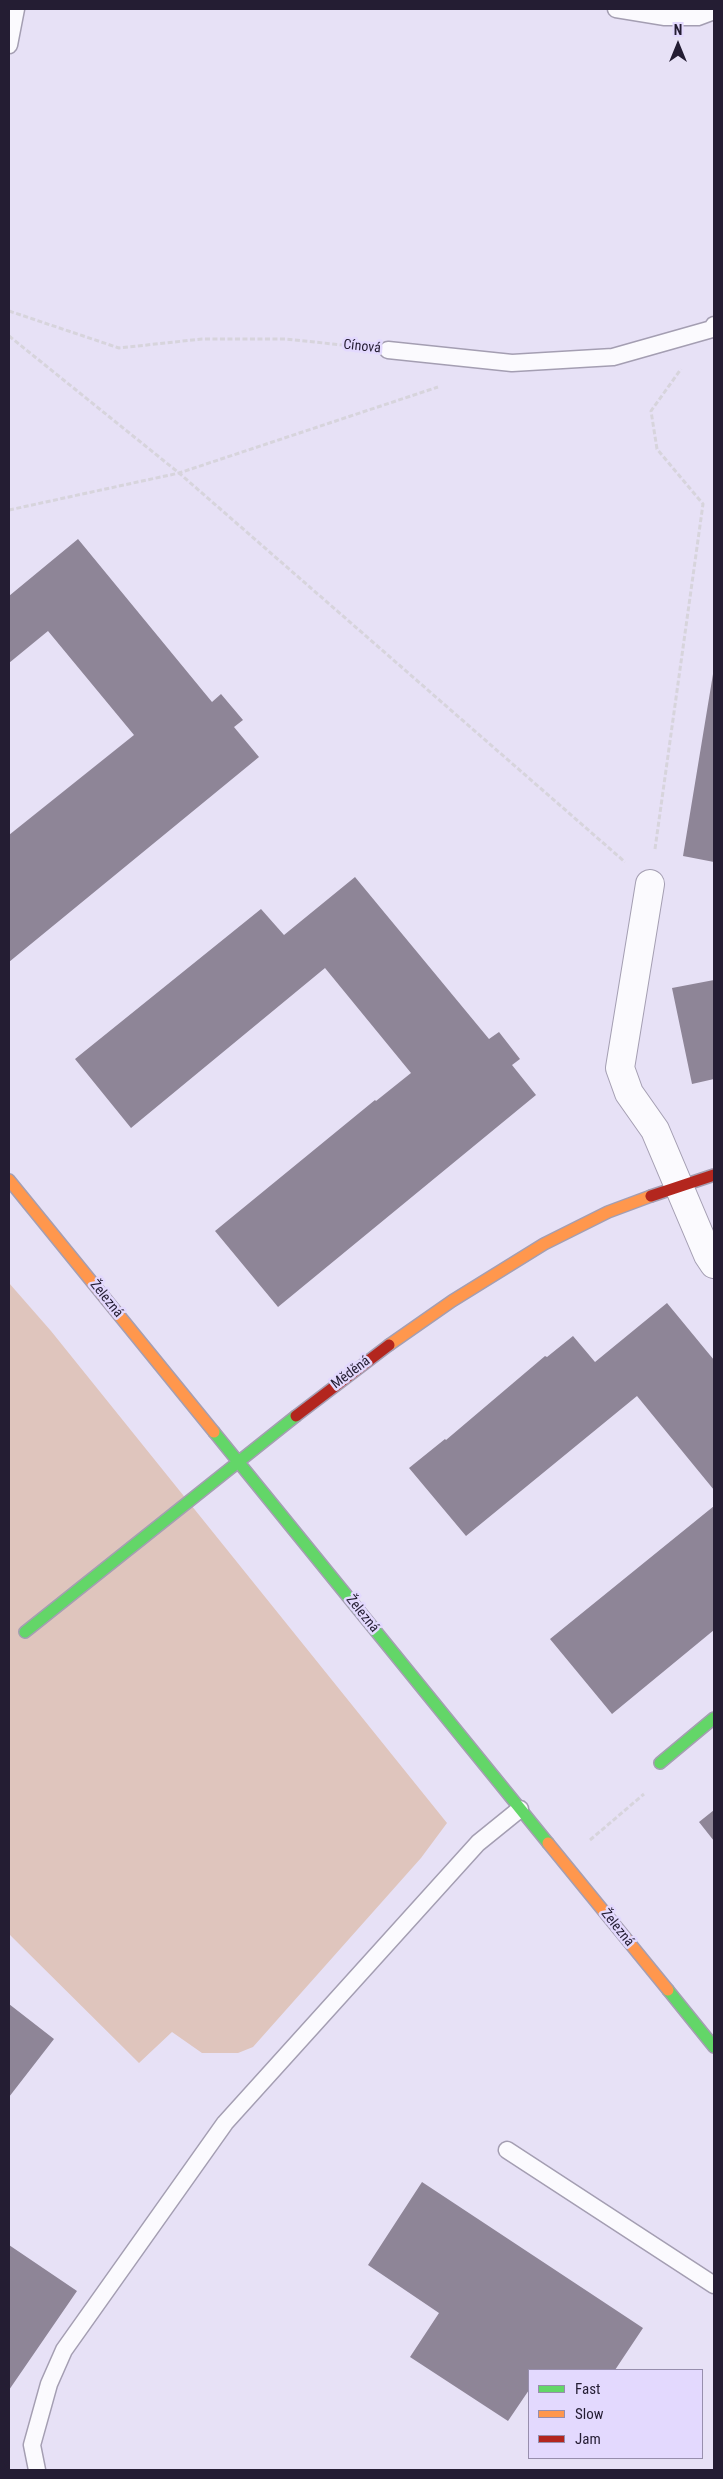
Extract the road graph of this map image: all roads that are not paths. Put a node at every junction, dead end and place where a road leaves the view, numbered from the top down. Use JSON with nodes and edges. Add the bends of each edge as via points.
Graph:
{"nodes":[{"id":1,"x":16,"y":9,"type":"edge"},
{"id":2,"x":616,"y":9,"type":"edge"},
{"id":3,"x":714,"y":11,"type":"edge"},
{"id":4,"x":9,"y":45,"type":"edge"},
{"id":5,"x":713,"y":327,"type":"edge"},
{"id":6,"x":388,"y":350,"type":"road end"},
{"id":7,"x":650,"y":884,"type":"road end"},
{"id":8,"x":714,"y":1175,"type":"edge"},
{"id":9,"x":9,"y":1180,"type":"edge"},
{"id":10,"x":678,"y":1185,"type":"junction"},
{"id":11,"x":714,"y":1264,"type":"edge"},
{"id":12,"x":238,"y":1461,"type":"junction"},
{"id":13,"x":25,"y":1632,"type":"dead end"},
{"id":14,"x":714,"y":1718,"type":"edge"},
{"id":15,"x":660,"y":1763,"type":"road end"},
{"id":16,"x":520,"y":1809,"type":"junction"},
{"id":17,"x":714,"y":2047,"type":"edge"},
{"id":18,"x":507,"y":2150,"type":"dead end"},
{"id":19,"x":714,"y":2285,"type":"edge"},
{"id":20,"x":37,"y":2470,"type":"edge"}],
"edges":[{"from":1,"to":4,"type":"lane"},
{"from":2,"to":3,"type":"lane","via":[[665,18],[698,18]]},
{"from":5,"to":6,"type":"lane","name":"Cínová","via":[[613,357],[512,363]]},
{"from":7,"to":10,"type":"street","via":[[620,1068],[629,1093],[655,1130]]},
{"from":8,"to":10,"type":"street","name":"Měděná"},
{"from":9,"to":12,"type":"street","name":"Železná"},
{"from":10,"to":11,"type":"street"},
{"from":10,"to":12,"type":"street","name":"Měděná","via":[[608,1212],[544,1244],[452,1300],[357,1366]]},
{"from":12,"to":13,"type":"street","name":"Měděná"},
{"from":12,"to":16,"type":"street","name":"Železná"},
{"from":14,"to":15,"type":"street"},
{"from":16,"to":17,"type":"street","name":"Železná"},
{"from":16,"to":20,"type":"lane","via":[[478,1843],[225,2123],[64,2350],[49,2384],[32,2445]]},
{"from":18,"to":19,"type":"lane"}]}
